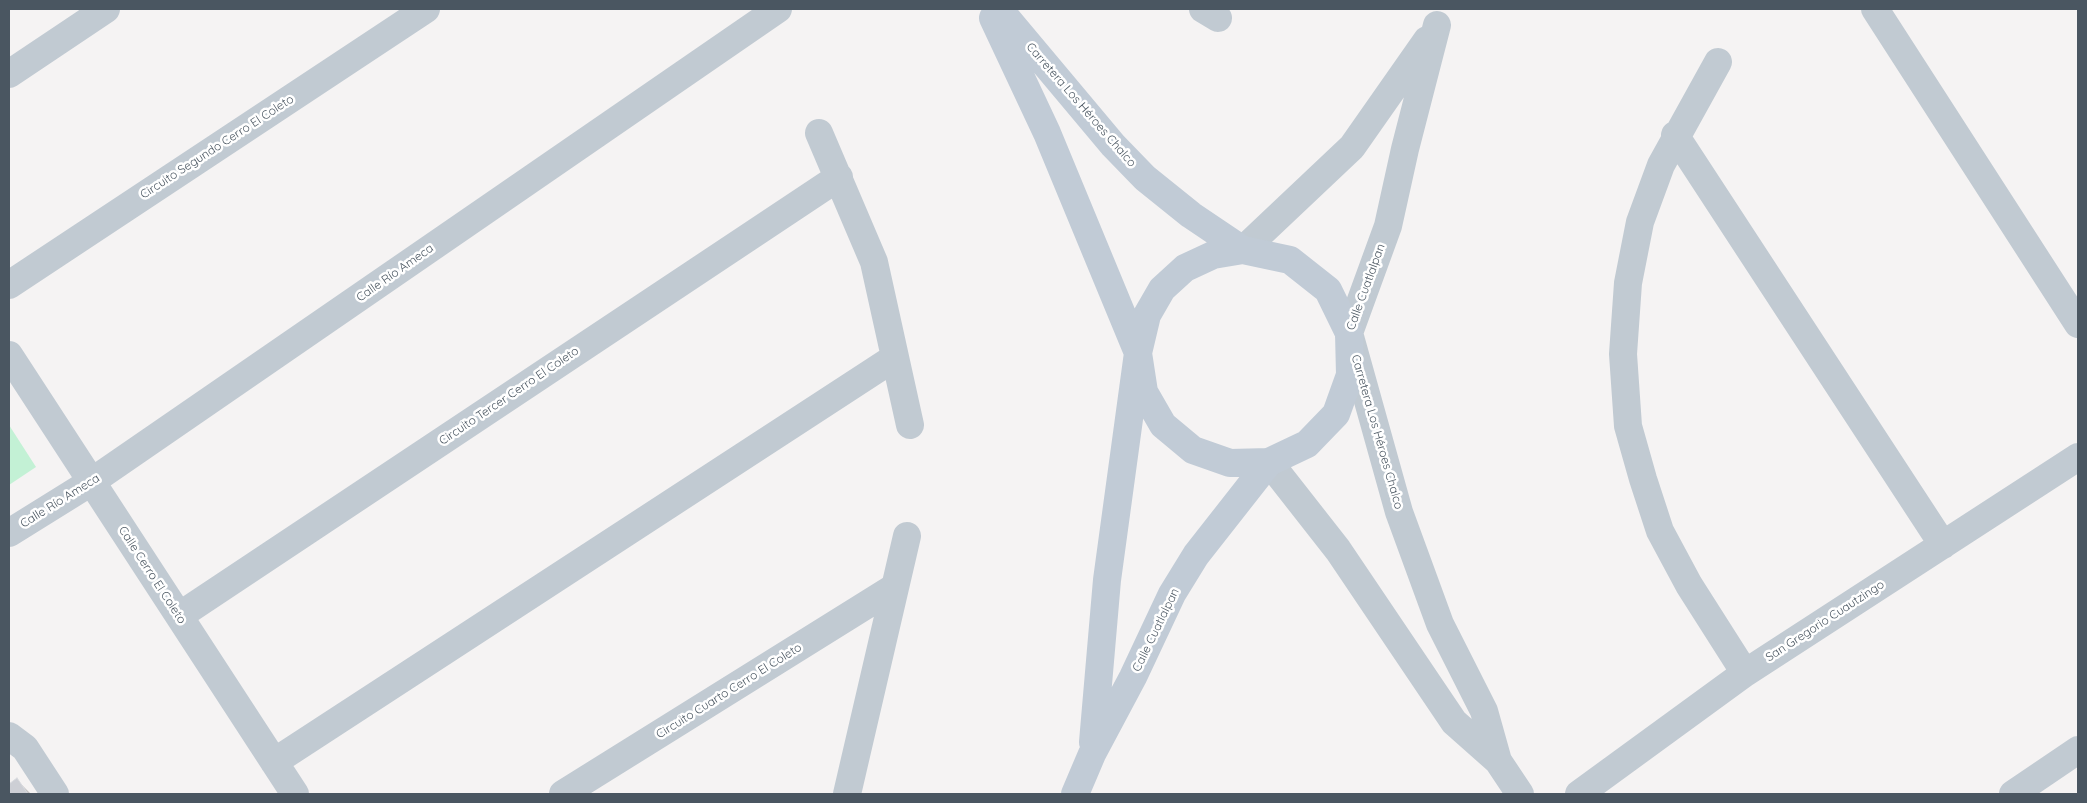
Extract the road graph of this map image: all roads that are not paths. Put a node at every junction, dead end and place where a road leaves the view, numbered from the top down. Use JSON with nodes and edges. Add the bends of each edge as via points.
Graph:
{"nodes":[{"id":1,"x":106,"y":9,"type":"edge"},
{"id":2,"x":426,"y":9,"type":"edge"},
{"id":3,"x":778,"y":9,"type":"edge"},
{"id":4,"x":988,"y":9,"type":"edge"},
{"id":5,"x":999,"y":9,"type":"edge"},
{"id":6,"x":1874,"y":9,"type":"edge"},
{"id":7,"x":1442,"y":17,"type":"edge"},
{"id":8,"x":1718,"y":62,"type":"dead end"},
{"id":9,"x":9,"y":74,"type":"edge"},
{"id":10,"x":819,"y":133,"type":"dead end"},
{"id":11,"x":1676,"y":135,"type":"junction"},
{"id":12,"x":839,"y":177,"type":"junction"},
{"id":13,"x":1243,"y":250,"type":"junction"},
{"id":14,"x":9,"y":285,"type":"edge"},
{"id":15,"x":2078,"y":324,"type":"edge"},
{"id":16,"x":1349,"y":333,"type":"junction"},
{"id":17,"x":1138,"y":353,"type":"junction"},
{"id":18,"x":9,"y":355,"type":"edge"},
{"id":19,"x":894,"y":358,"type":"junction"},
{"id":20,"x":910,"y":425,"type":"dead end"},
{"id":21,"x":2078,"y":457,"type":"edge"},
{"id":22,"x":1269,"y":462,"type":"junction"},
{"id":23,"x":91,"y":482,"type":"junction"},
{"id":24,"x":9,"y":533,"type":"edge"},
{"id":25,"x":907,"y":536,"type":"dead end"},
{"id":26,"x":1943,"y":545,"type":"junction"},
{"id":27,"x":896,"y":587,"type":"junction"},
{"id":28,"x":179,"y":616,"type":"junction"},
{"id":29,"x":1745,"y":673,"type":"junction"},
{"id":30,"x":9,"y":736,"type":"edge"},
{"id":31,"x":2078,"y":750,"type":"edge"},
{"id":32,"x":1092,"y":754,"type":"junction"},
{"id":33,"x":1498,"y":760,"type":"junction"},
{"id":34,"x":274,"y":762,"type":"junction"},
{"id":35,"x":55,"y":794,"type":"edge"},
{"id":36,"x":295,"y":794,"type":"edge"},
{"id":37,"x":563,"y":794,"type":"edge"},
{"id":38,"x":847,"y":794,"type":"edge"},
{"id":39,"x":1075,"y":794,"type":"edge"},
{"id":40,"x":1520,"y":794,"type":"edge"},
{"id":41,"x":1579,"y":794,"type":"edge"},
{"id":42,"x":2013,"y":794,"type":"edge"}],
"edges":[{"from":1,"to":9,"type":"street"},
{"from":2,"to":14,"type":"street","name":"Circuito Segundo Cerro El Coleto"},
{"from":3,"to":23,"type":"street","name":"Calle Río Ameca"},
{"from":4,"to":17,"type":"street","name":"Carretera Los Héroes Chalco","via":[[1047,133]]},
{"from":5,"to":13,"type":"street","name":"Carretera Los Héroes Chalco","via":[[1113,145],[1145,178],[1191,215]]},
{"from":6,"to":15,"type":"street"},
{"from":7,"to":13,"type":"street","name":"Calle Cuatlalpan","via":[[1352,147]]},
{"from":7,"to":16,"type":"street","name":"Calle Cuatlalpan","via":[[1405,150],[1388,226]]},
{"from":8,"to":11,"type":"street"},
{"from":10,"to":12,"type":"street"},
{"from":11,"to":26,"type":"street"},
{"from":11,"to":29,"type":"street","via":[[1640,222],[1628,283],[1623,354],[1628,426],[1660,531],[1689,585]]},
{"from":12,"to":19,"type":"street","via":[[874,262]]},
{"from":12,"to":28,"type":"street","name":"Circuito Tercer Cerro El Coleto"},
{"from":13,"to":16,"type":"street","name":"Carretera Los Héroes Chalco","via":[[1290,260],[1328,290]]},
{"from":13,"to":17,"type":"street","name":"Carretera Los Héroes Chalco","via":[[1213,255],[1185,268],[1162,289],[1147,315]]},
{"from":16,"to":22,"type":"street","name":"Calle Cuatlalpan","via":[[1350,375],[1336,414],[1307,444]]},
{"from":16,"to":33,"type":"street","name":"Carretera Los Héroes Chalco","via":[[1399,512],[1440,624],[1484,712]]},
{"from":17,"to":22,"type":"street","name":"Carretera Los Héroes Chalco","via":[[1144,392],[1163,426],[1193,450],[1230,462]]},
{"from":17,"to":32,"type":"street","via":[[1107,580]]},
{"from":18,"to":23,"type":"street","name":"Calle Cerro El Coleto"},
{"from":19,"to":20,"type":"street"},
{"from":19,"to":34,"type":"street"},
{"from":21,"to":26,"type":"street","name":"San Gregorio Cuautzingo"},
{"from":22,"to":32,"type":"street","name":"Calle Cuatlalpan","via":[[1196,555],[1177,586]]},
{"from":22,"to":33,"type":"street","name":"Carretera Los Héroes Chalco","via":[[1338,550],[1454,722]]},
{"from":23,"to":24,"type":"street","name":"Calle Río Ameca"},
{"from":23,"to":28,"type":"street","name":"Calle Cerro El Coleto"},
{"from":25,"to":27,"type":"street"},
{"from":26,"to":29,"type":"street","name":"San Gregorio Cuautzingo"},
{"from":27,"to":37,"type":"street","name":"Circuito Cuarto Cerro El Coleto"},
{"from":27,"to":38,"type":"street"},
{"from":28,"to":34,"type":"street","name":"Calle Cerro El Coleto"},
{"from":29,"to":41,"type":"street","name":"San Gregorio Cuautzingo"},
{"from":30,"to":35,"type":"street","via":[[25,748]]},
{"from":31,"to":42,"type":"street"},
{"from":32,"to":39,"type":"street"},
{"from":33,"to":40,"type":"street","name":"Carretera Los Héroes Chalco"},
{"from":34,"to":36,"type":"street","name":"Calle Cerro El Coleto"}]}
